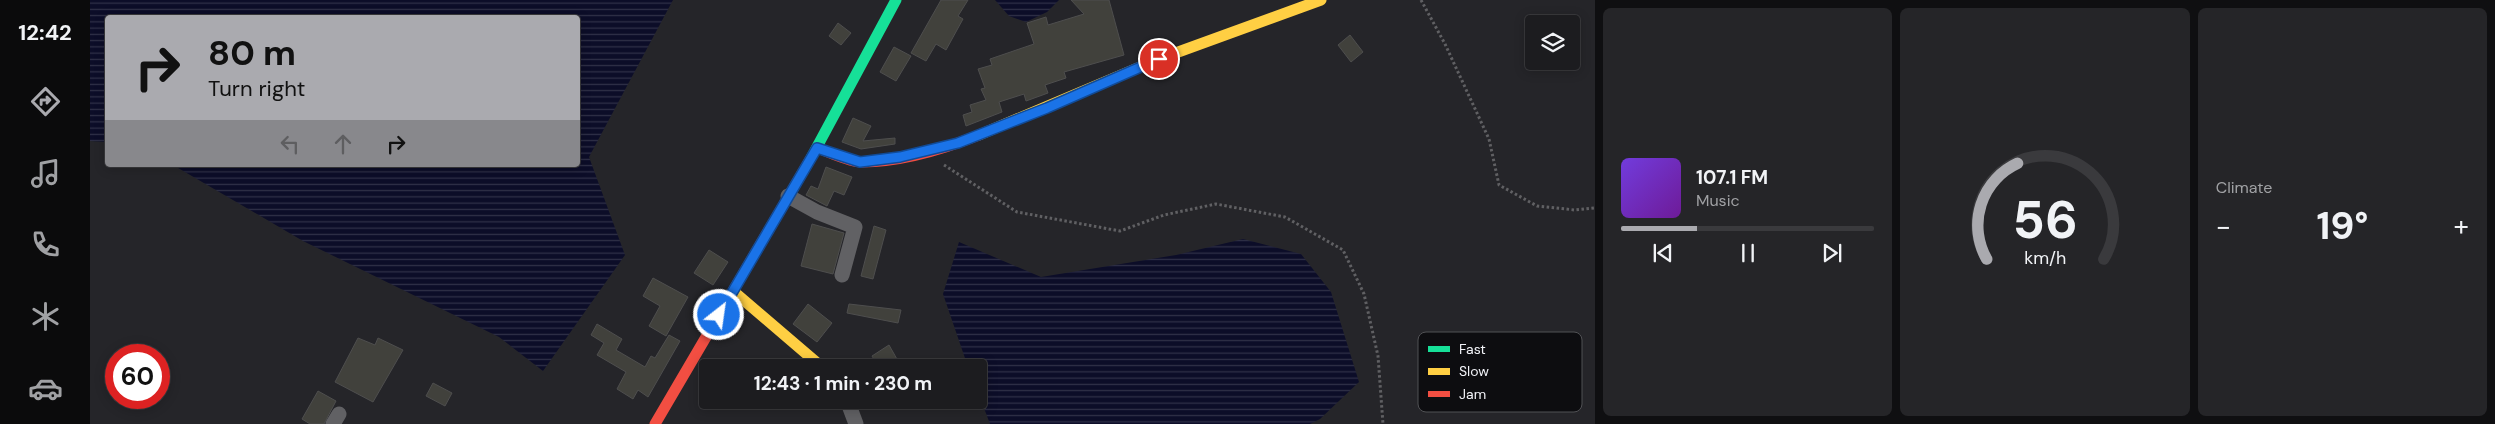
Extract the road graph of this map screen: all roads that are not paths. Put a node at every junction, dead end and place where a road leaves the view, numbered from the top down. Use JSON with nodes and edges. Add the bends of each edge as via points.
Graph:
{"nodes":[{"id":1,"x":896,"y":0,"type":"edge"},
{"id":2,"x":1321,"y":0,"type":"edge"},
{"id":3,"x":817,"y":148,"type":"junction"},
{"id":4,"x":788,"y":196,"type":"junction"},
{"id":5,"x":842,"y":275,"type":"dead end"},
{"id":6,"x":733,"y":291,"type":"junction"},
{"id":7,"x":812,"y":359,"type":"edge"},
{"id":8,"x":850,"y":409,"type":"edge"},
{"id":9,"x":655,"y":424,"type":"edge"},
{"id":10,"x":856,"y":424,"type":"edge"}],
"edges":[{"from":1,"to":3,"type":"street"},
{"from":2,"to":3,"type":"street","via":[[1159,59],[958,143],[900,157],[860,162]]},
{"from":3,"to":4,"type":"street"},
{"from":4,"to":5,"type":"street","via":[[855,227]]},
{"from":4,"to":6,"type":"street"},
{"from":6,"to":7,"type":"street"},
{"from":6,"to":9,"type":"street"},
{"from":8,"to":10,"type":"street"}]}
